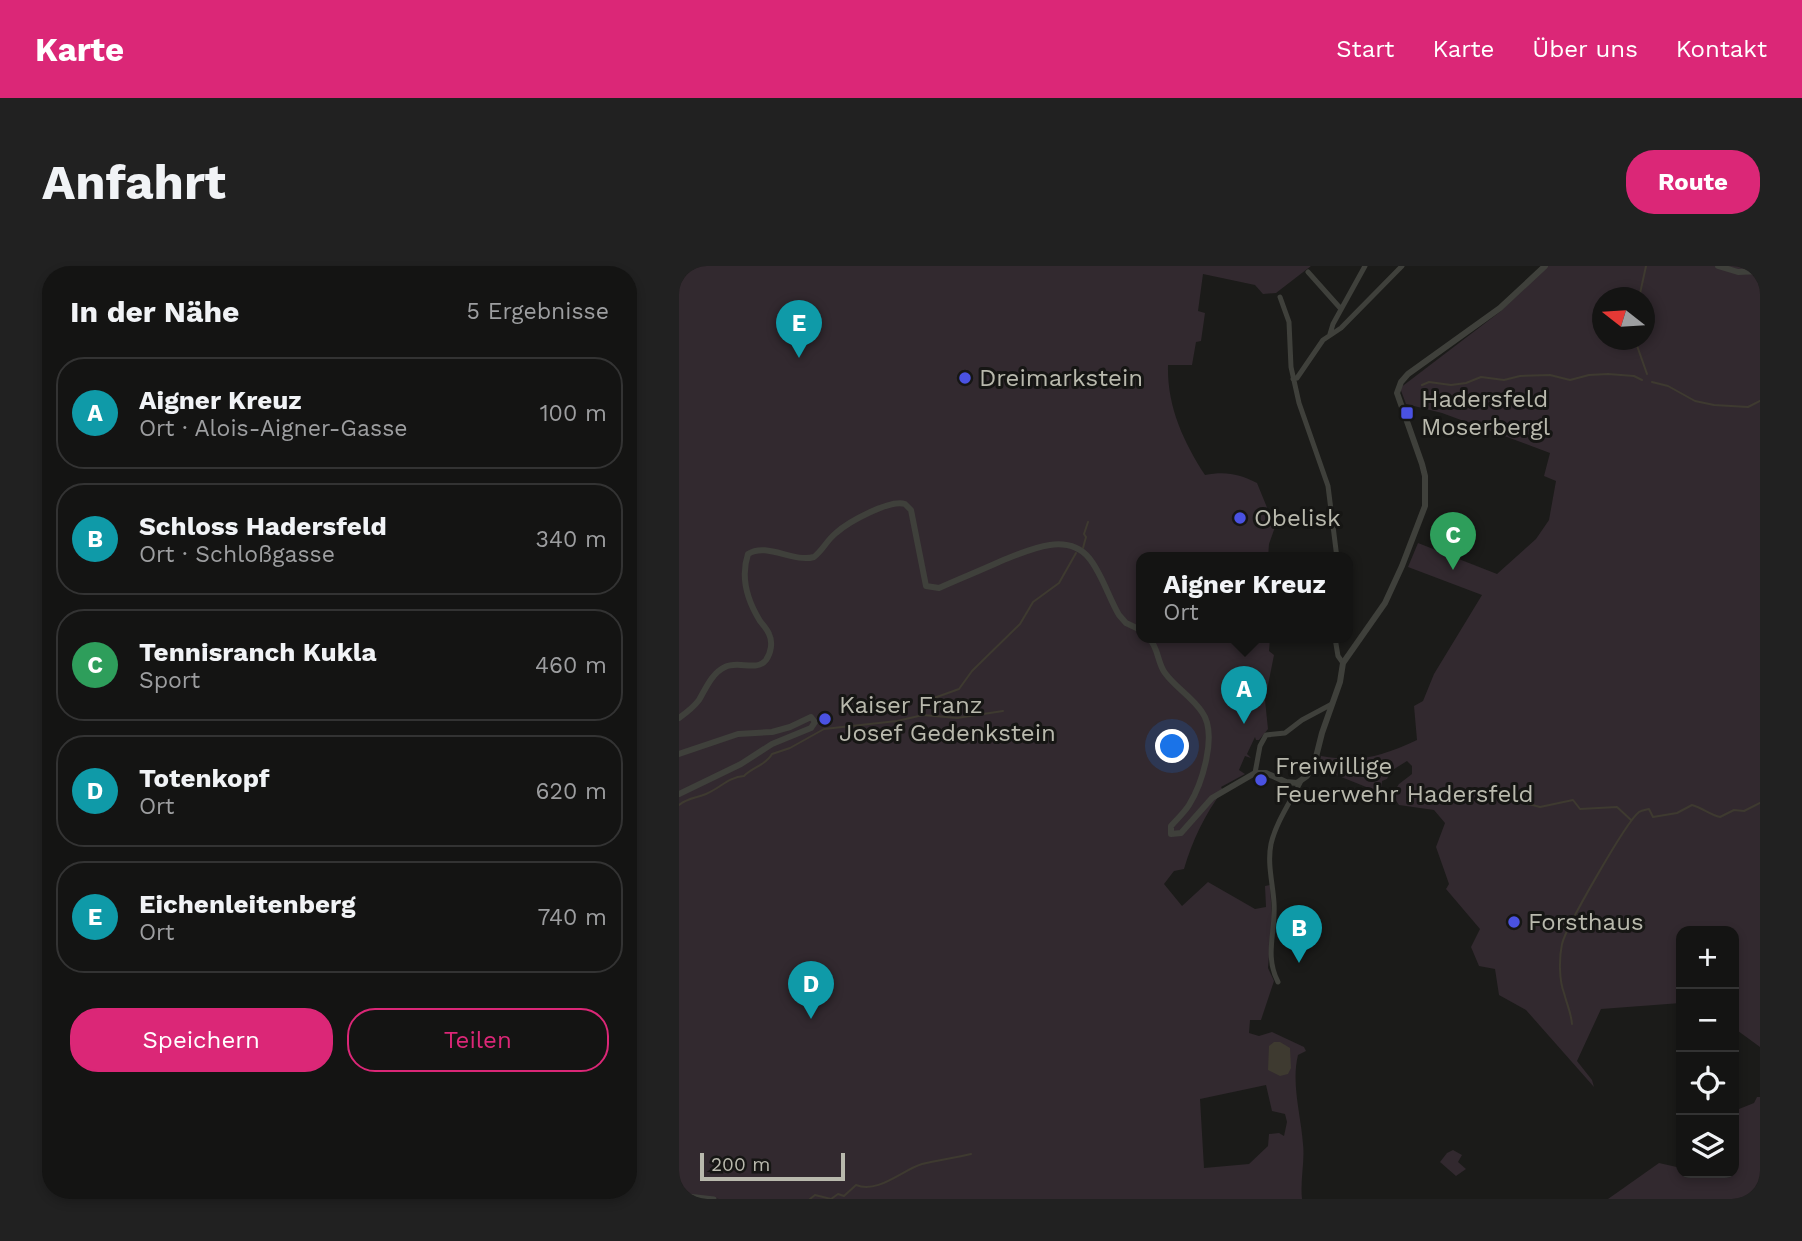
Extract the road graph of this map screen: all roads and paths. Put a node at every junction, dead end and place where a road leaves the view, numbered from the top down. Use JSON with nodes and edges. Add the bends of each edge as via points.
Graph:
{"nodes":[{"id":1,"x":1365,"y":266,"type":"edge"},
{"id":2,"x":1402,"y":266,"type":"edge"},
{"id":3,"x":1545,"y":266,"type":"edge"},
{"id":4,"x":1718,"y":266,"type":"edge"},
{"id":5,"x":1760,"y":271,"type":"edge"},
{"id":6,"x":1308,"y":272,"type":"dead end"},
{"id":7,"x":1280,"y":297,"type":"dead end"},
{"id":8,"x":1341,"y":309,"type":"junction"},
{"id":9,"x":1329,"y":334,"type":"junction"},
{"id":10,"x":1293,"y":379,"type":"junction"},
{"id":11,"x":1336,"y":552,"type":"edge"},
{"id":12,"x":1136,"y":628,"type":"edge"},
{"id":13,"x":1153,"y":643,"type":"edge"},
{"id":14,"x":1336,"y":643,"type":"edge"},
{"id":15,"x":1343,"y":663,"type":"junction"},
{"id":16,"x":1332,"y":704,"type":"junction"},
{"id":17,"x":679,"y":718,"type":"edge"},
{"id":18,"x":679,"y":754,"type":"edge"},
{"id":19,"x":1255,"y":772,"type":"junction"},
{"id":20,"x":1301,"y":781,"type":"junction"},
{"id":21,"x":679,"y":794,"type":"edge"},
{"id":22,"x":1277,"y":982,"type":"dead end"},
{"id":23,"x":679,"y":1195,"type":"edge"},
{"id":24,"x":714,"y":1199,"type":"edge"}],
"edges":[{"from":1,"to":8,"type":"street"},
{"from":2,"to":9,"type":"street","via":[[1341,328]]},
{"from":3,"to":15,"type":"street","via":[[1500,308],[1401,382],[1397,393],[1425,476],[1425,506],[1385,603]]},
{"from":4,"to":5,"type":"street","via":[[1738,272]]},
{"from":6,"to":8,"type":"street"},
{"from":7,"to":10,"type":"street","via":[[1289,322]]},
{"from":8,"to":9,"type":"street"},
{"from":9,"to":10,"type":"street"},
{"from":10,"to":11,"type":"street","via":[[1327,479]]},
{"from":12,"to":17,"type":"street","via":[[1119,615],[1090,558],[1070,546],[1024,550],[939,588],[926,586],[911,510],[897,502],[842,528],[814,558],[762,550],[748,554],[745,586],[769,634],[767,658],[756,666],[724,667],[698,702]]},
{"from":13,"to":19,"type":"street","via":[[1165,674],[1204,714],[1208,725],[1207,754],[1197,788],[1187,809],[1171,825],[1171,834],[1181,833],[1212,798]]},
{"from":14,"to":15,"type":"street"},
{"from":15,"to":16,"type":"street"},
{"from":16,"to":19,"type":"street","via":[[1291,730],[1266,735],[1259,746]]},
{"from":16,"to":20,"type":"street","via":[[1314,765]]},
{"from":18,"to":21,"type":"street","via":[[738,734],[772,732],[805,718],[815,722]]},
{"from":19,"to":20,"type":"street","via":[[1292,783]]},
{"from":20,"to":22,"type":"street","via":[[1275,832],[1270,853],[1274,919],[1269,948]]},
{"from":23,"to":24,"type":"street"}]}
